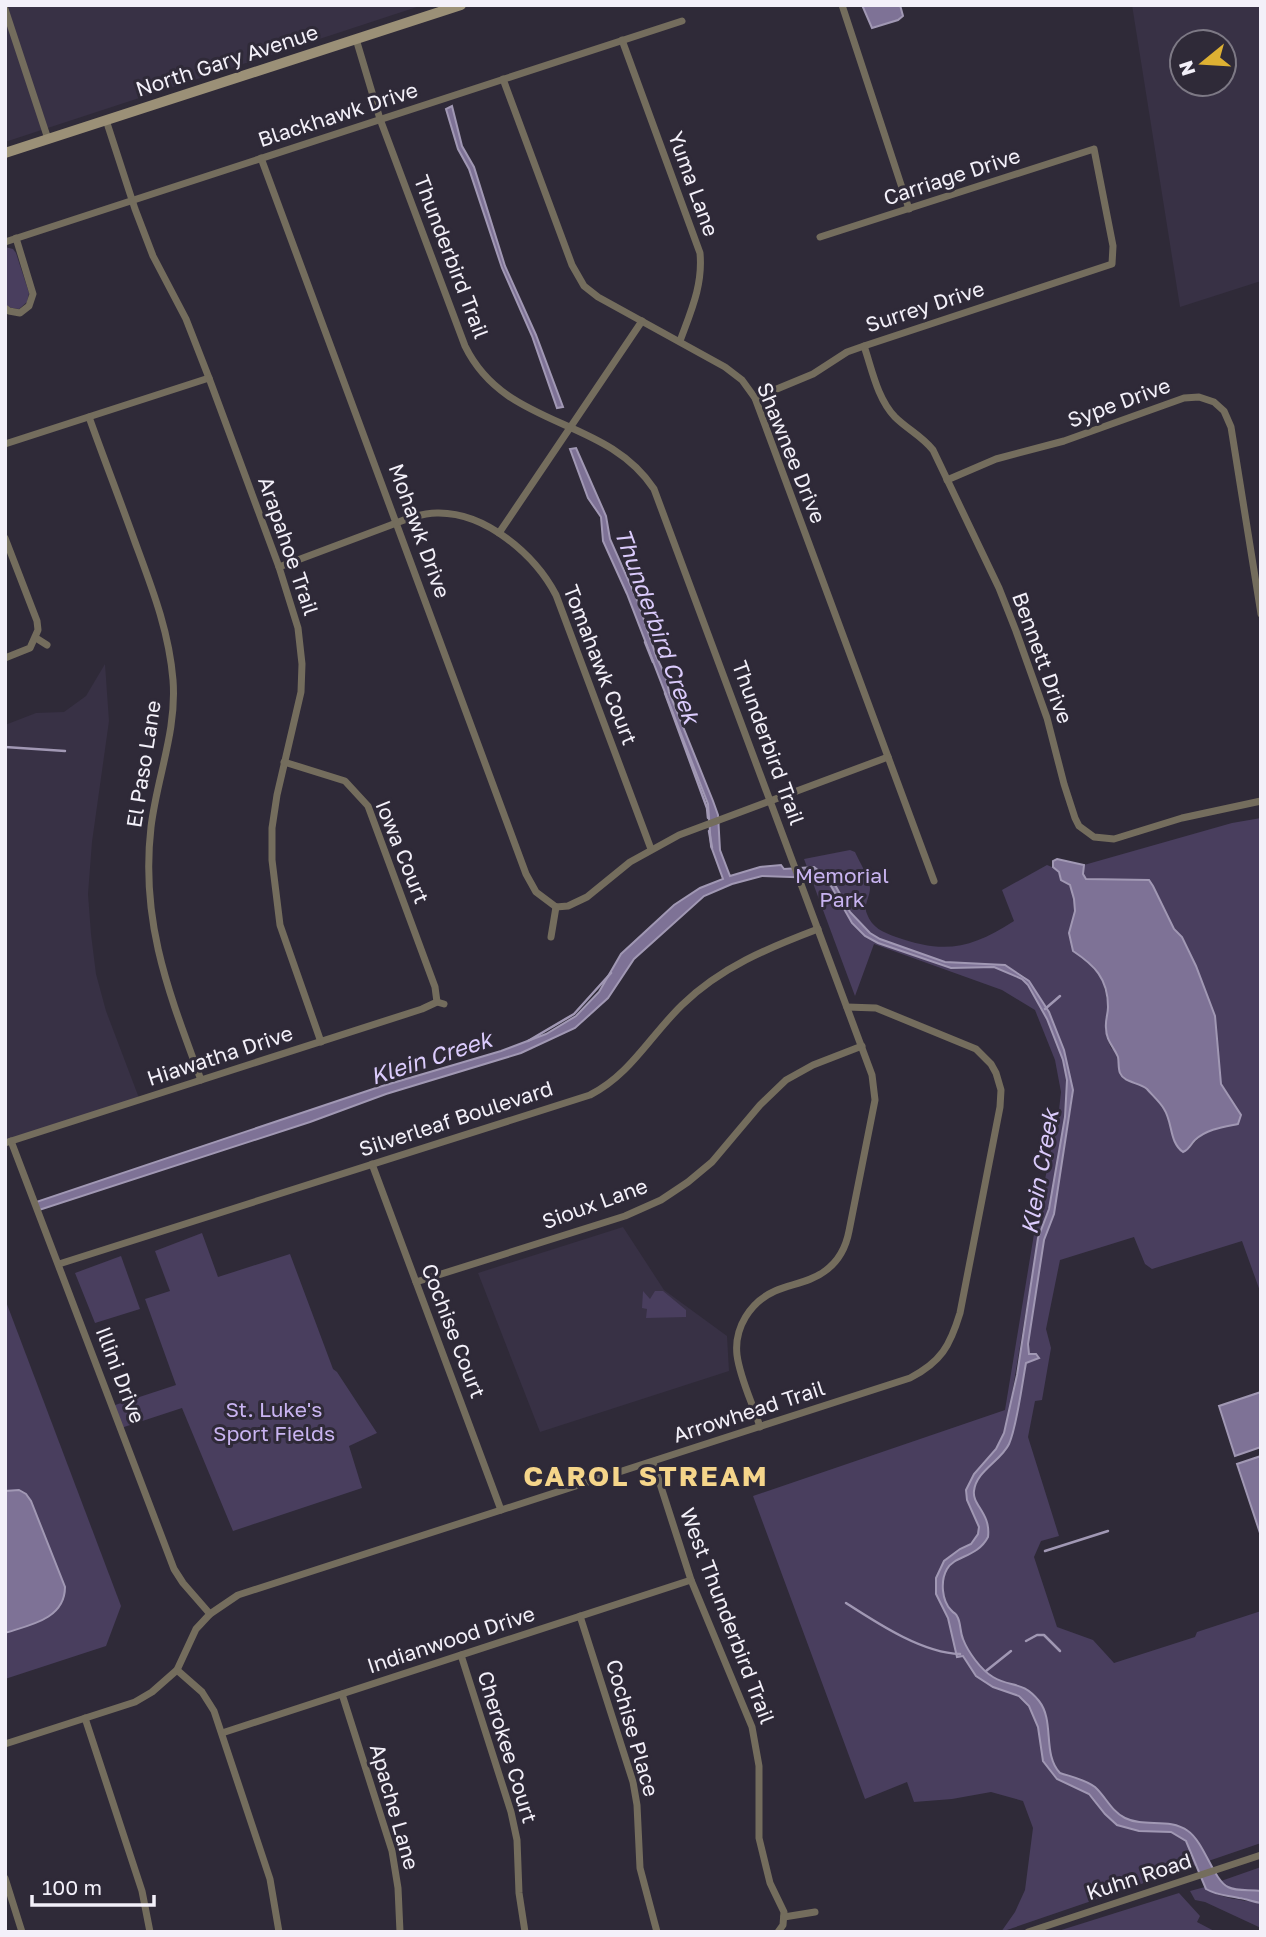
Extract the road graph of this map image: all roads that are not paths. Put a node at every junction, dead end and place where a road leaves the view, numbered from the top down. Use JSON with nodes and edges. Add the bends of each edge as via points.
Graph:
{"nodes":[{"id":1,"x":461,"y":5,"type":"edge"},
{"id":2,"x":842,"y":5,"type":"edge"},
{"id":3,"x":5,"y":9,"type":"edge"},
{"id":4,"x":682,"y":21,"type":"dead end"},
{"id":5,"x":356,"y":39,"type":"junction"},
{"id":6,"x":622,"y":40,"type":"junction"},
{"id":7,"x":503,"y":79,"type":"junction"},
{"id":8,"x":380,"y":119,"type":"junction"},
{"id":9,"x":106,"y":120,"type":"junction"},
{"id":10,"x":48,"y":139,"type":"junction"},
{"id":11,"x":5,"y":153,"type":"edge"},
{"id":12,"x":261,"y":158,"type":"junction"},
{"id":13,"x":132,"y":201,"type":"junction"},
{"id":14,"x":909,"y":209,"type":"junction"},
{"id":15,"x":820,"y":237,"type":"dead end"},
{"id":16,"x":16,"y":238,"type":"junction"},
{"id":17,"x":5,"y":242,"type":"edge"},
{"id":18,"x":1112,"y":264,"type":"joint"},
{"id":19,"x":5,"y":308,"type":"edge"},
{"id":20,"x":642,"y":321,"type":"junction"},
{"id":21,"x":680,"y":341,"type":"junction"},
{"id":22,"x":864,"y":346,"type":"junction"},
{"id":23,"x":209,"y":378,"type":"junction"},
{"id":24,"x":755,"y":398,"type":"junction"},
{"id":25,"x":89,"y":417,"type":"junction"},
{"id":26,"x":570,"y":428,"type":"junction"},
{"id":27,"x":5,"y":444,"type":"edge"},
{"id":28,"x":947,"y":480,"type":"junction"},
{"id":29,"x":397,"y":523,"type":"junction"},
{"id":30,"x":499,"y":533,"type":"junction"},
{"id":31,"x":5,"y":538,"type":"edge"},
{"id":32,"x":279,"y":567,"type":"junction"},
{"id":33,"x":1261,"y":614,"type":"edge"},
{"id":34,"x":36,"y":638,"type":"junction"},
{"id":35,"x":47,"y":645,"type":"dead end"},
{"id":36,"x":5,"y":658,"type":"edge"},
{"id":37,"x":888,"y":757,"type":"junction"},
{"id":38,"x":284,"y":762,"type":"junction"},
{"id":39,"x":1261,"y":800,"type":"edge"},
{"id":40,"x":771,"y":801,"type":"junction"},
{"id":41,"x":651,"y":849,"type":"junction"},
{"id":42,"x":934,"y":881,"type":"dead end"},
{"id":43,"x":556,"y":907,"type":"junction"},
{"id":44,"x":818,"y":929,"type":"junction"},
{"id":45,"x":551,"y":937,"type":"dead end"},
{"id":46,"x":440,"y":1003,"type":"joint"},
{"id":47,"x":847,"y":1007,"type":"junction"},
{"id":48,"x":321,"y":1042,"type":"junction"},
{"id":49,"x":862,"y":1046,"type":"junction"},
{"id":50,"x":201,"y":1080,"type":"junction"},
{"id":51,"x":8,"y":1142,"type":"edge"},
{"id":52,"x":372,"y":1164,"type":"junction"},
{"id":53,"x":59,"y":1264,"type":"junction"},
{"id":54,"x":416,"y":1282,"type":"junction"},
{"id":55,"x":761,"y":1427,"type":"junction"},
{"id":56,"x":653,"y":1462,"type":"junction"},
{"id":57,"x":501,"y":1510,"type":"junction"},
{"id":58,"x":691,"y":1580,"type":"junction"},
{"id":59,"x":210,"y":1614,"type":"junction"},
{"id":60,"x":580,"y":1616,"type":"junction"},
{"id":61,"x":461,"y":1655,"type":"junction"},
{"id":62,"x":177,"y":1670,"type":"junction"},
{"id":63,"x":342,"y":1694,"type":"junction"},
{"id":64,"x":85,"y":1718,"type":"junction"},
{"id":65,"x":222,"y":1733,"type":"junction"},
{"id":66,"x":5,"y":1744,"type":"edge"},
{"id":67,"x":1261,"y":1856,"type":"edge"},
{"id":68,"x":5,"y":1878,"type":"edge"},
{"id":69,"x":816,"y":1912,"type":"dead end"},
{"id":70,"x":784,"y":1917,"type":"junction"},
{"id":71,"x":22,"y":1932,"type":"edge"},
{"id":72,"x":150,"y":1932,"type":"edge"},
{"id":73,"x":279,"y":1932,"type":"edge"},
{"id":74,"x":400,"y":1932,"type":"edge"},
{"id":75,"x":525,"y":1932,"type":"edge"},
{"id":76,"x":657,"y":1932,"type":"edge"},
{"id":77,"x":778,"y":1932,"type":"edge"},
{"id":78,"x":1028,"y":1932,"type":"edge"}],
"edges":[{"from":1,"to":5,"type":"street","name":"North Gary Avenue"},
{"from":2,"to":14,"type":"street"},
{"from":3,"to":10,"type":"street"},
{"from":4,"to":6,"type":"street","name":"Blackhawk Drive"},
{"from":5,"to":8,"type":"street"},
{"from":5,"to":9,"type":"street","name":"North Gary Avenue"},
{"from":6,"to":7,"type":"street","name":"Blackhawk Drive"},
{"from":6,"to":21,"type":"street","name":"Yuma Lane","via":[[699,253],[698,290]]},
{"from":7,"to":8,"type":"street","name":"Blackhawk Drive"},
{"from":7,"to":20,"type":"street","name":"Shawnee Drive","via":[[577,275],[598,297]]},
{"from":8,"to":12,"type":"street","name":"Blackhawk Drive"},
{"from":8,"to":26,"type":"street","name":"Thunderbird Trail","via":[[471,359],[511,400]]},
{"from":9,"to":10,"type":"street","name":"North Gary Avenue"},
{"from":9,"to":13,"type":"street","name":"Arapahoe Trail"},
{"from":10,"to":11,"type":"street","name":"North Gary Avenue"},
{"from":12,"to":13,"type":"street","name":"Blackhawk Drive"},
{"from":12,"to":29,"type":"street","name":"Mohawk Drive"},
{"from":13,"to":16,"type":"street","name":"Blackhawk Drive"},
{"from":13,"to":23,"type":"street","name":"Arapahoe Trail"},
{"from":14,"to":15,"type":"street","name":"Carriage Drive"},
{"from":14,"to":18,"type":"street","name":"Carriage Drive","via":[[1094,149]]},
{"from":16,"to":17,"type":"street","name":"Blackhawk Drive"},
{"from":16,"to":19,"type":"street","via":[[33,294],[20,313]]},
{"from":18,"to":22,"type":"street","name":"Surrey Drive"},
{"from":20,"to":21,"type":"street","name":"Shawnee Drive"},
{"from":20,"to":26,"type":"street"},
{"from":21,"to":24,"type":"street","name":"Shawnee Drive","via":[[737,375]]},
{"from":22,"to":24,"type":"street","name":"Surrey Drive"},
{"from":22,"to":28,"type":"street","name":"Bennett Drive","via":[[888,408],[927,443]]},
{"from":23,"to":25,"type":"street"},
{"from":23,"to":32,"type":"street","name":"Arapahoe Trail"},
{"from":24,"to":37,"type":"street","name":"Shawnee Drive"},
{"from":25,"to":27,"type":"street"},
{"from":25,"to":50,"type":"street","name":"El Paso Lane","via":[[159,606],[170,651],[172,714],[151,828],[149,892],[162,972]]},
{"from":26,"to":30,"type":"street"},
{"from":26,"to":40,"type":"street","name":"Thunderbird Trail","via":[[624,456],[654,489]]},
{"from":28,"to":33,"type":"street","name":"Sype Drive","via":[[996,459],[1064,441],[1184,398],[1207,399],[1219,406],[1231,426]]},
{"from":28,"to":39,"type":"street","name":"Bennett Drive","via":[[1016,631],[1079,826],[1094,837],[1114,839]]},
{"from":29,"to":30,"type":"street","name":"Tomahawk Court","via":[[438,513]]},
{"from":29,"to":32,"type":"street","name":"Tomahawk Court"},
{"from":29,"to":43,"type":"street","name":"Mohawk Drive","via":[[526,874],[536,892]]},
{"from":30,"to":41,"type":"street","name":"Tomahawk Court","via":[[533,560],[550,582]]},
{"from":31,"to":34,"type":"street","via":[[37,621]]},
{"from":32,"to":38,"type":"street","name":"Arapahoe Trail","via":[[295,617],[302,664],[298,712]]},
{"from":34,"to":35,"type":"street"},
{"from":34,"to":36,"type":"street","via":[[30,648]]},
{"from":37,"to":40,"type":"street"},
{"from":37,"to":42,"type":"street","name":"Shawnee Drive"},
{"from":38,"to":46,"type":"street","name":"Iowa Court","via":[[345,781],[368,806]]},
{"from":38,"to":48,"type":"street","name":"Arapahoe Trail","via":[[272,828],[275,894],[289,954]]},
{"from":40,"to":41,"type":"street"},
{"from":40,"to":44,"type":"street","name":"Thunderbird Trail"},
{"from":41,"to":43,"type":"street","via":[[587,897]]},
{"from":43,"to":45,"type":"street"},
{"from":44,"to":47,"type":"street","name":"Thunderbird Trail"},
{"from":44,"to":52,"type":"street","name":"Silverleaf Boulevard","via":[[749,956],[716,976],[681,1006],[606,1087]]},
{"from":46,"to":48,"type":"street","name":"Hiawatha Drive"},
{"from":47,"to":49,"type":"street","name":"Thunderbird Trail"},
{"from":47,"to":55,"type":"street","name":"Arrowhead Trail","via":[[876,1008],[971,1045],[996,1073],[1000,1107],[960,1313],[952,1340],[920,1373]]},
{"from":48,"to":50,"type":"street","name":"Hiawatha Drive"},
{"from":49,"to":54,"type":"street","name":"Sioux Lane","via":[[786,1080],[712,1162],[661,1200],[625,1216]]},
{"from":49,"to":55,"type":"street","name":"Thunderbird Trail","via":[[875,1084],[875,1100],[843,1251],[824,1272],[760,1300],[745,1316],[738,1337],[739,1365]]},
{"from":50,"to":51,"type":"street","name":"Hiawatha Drive"},
{"from":51,"to":53,"type":"street","name":"Illini Drive"},
{"from":52,"to":53,"type":"street","name":"Silverleaf Boulevard"},
{"from":52,"to":54,"type":"street","name":"Cochise Court"},
{"from":53,"to":59,"type":"street","name":"Illini Drive","via":[[174,1569]]},
{"from":54,"to":57,"type":"street","name":"Cochise Court"},
{"from":55,"to":56,"type":"street","name":"Arrowhead Trail"},
{"from":56,"to":57,"type":"street","name":"Arrowhead Trail"},
{"from":56,"to":58,"type":"street","name":"West Thunderbird Trail"},
{"from":57,"to":59,"type":"street","name":"Arrowhead Trail","via":[[238,1595]]},
{"from":58,"to":60,"type":"street","name":"Indianwood Drive"},
{"from":58,"to":70,"type":"street","name":"West Thunderbird Trail","via":[[752,1727],[759,1766],[759,1838]]},
{"from":59,"to":62,"type":"street","name":"Arrowhead Trail","via":[[196,1629]]},
{"from":60,"to":61,"type":"street","name":"Indianwood Drive"},
{"from":60,"to":76,"type":"street","name":"Cochise Place","via":[[631,1773],[640,1868]]},
{"from":61,"to":63,"type":"street","name":"Indianwood Drive"},
{"from":61,"to":75,"type":"street","name":"Cherokee Court","via":[[511,1812]]},
{"from":62,"to":64,"type":"street","name":"Arrowhead Trail","via":[[135,1702]]},
{"from":62,"to":65,"type":"street","via":[[208,1701]]},
{"from":63,"to":65,"type":"street","name":"Indianwood Drive"},
{"from":63,"to":74,"type":"street","name":"Apache Lane","via":[[392,1851]]},
{"from":64,"to":66,"type":"street","name":"Arrowhead Trail"},
{"from":64,"to":72,"type":"street","via":[[142,1891]]},
{"from":65,"to":73,"type":"street","via":[[270,1879]]},
{"from":67,"to":78,"type":"street","name":"Kuhn Road"},
{"from":68,"to":71,"type":"street"},
{"from":69,"to":70,"type":"street"},
{"from":70,"to":77,"type":"street"}]}
